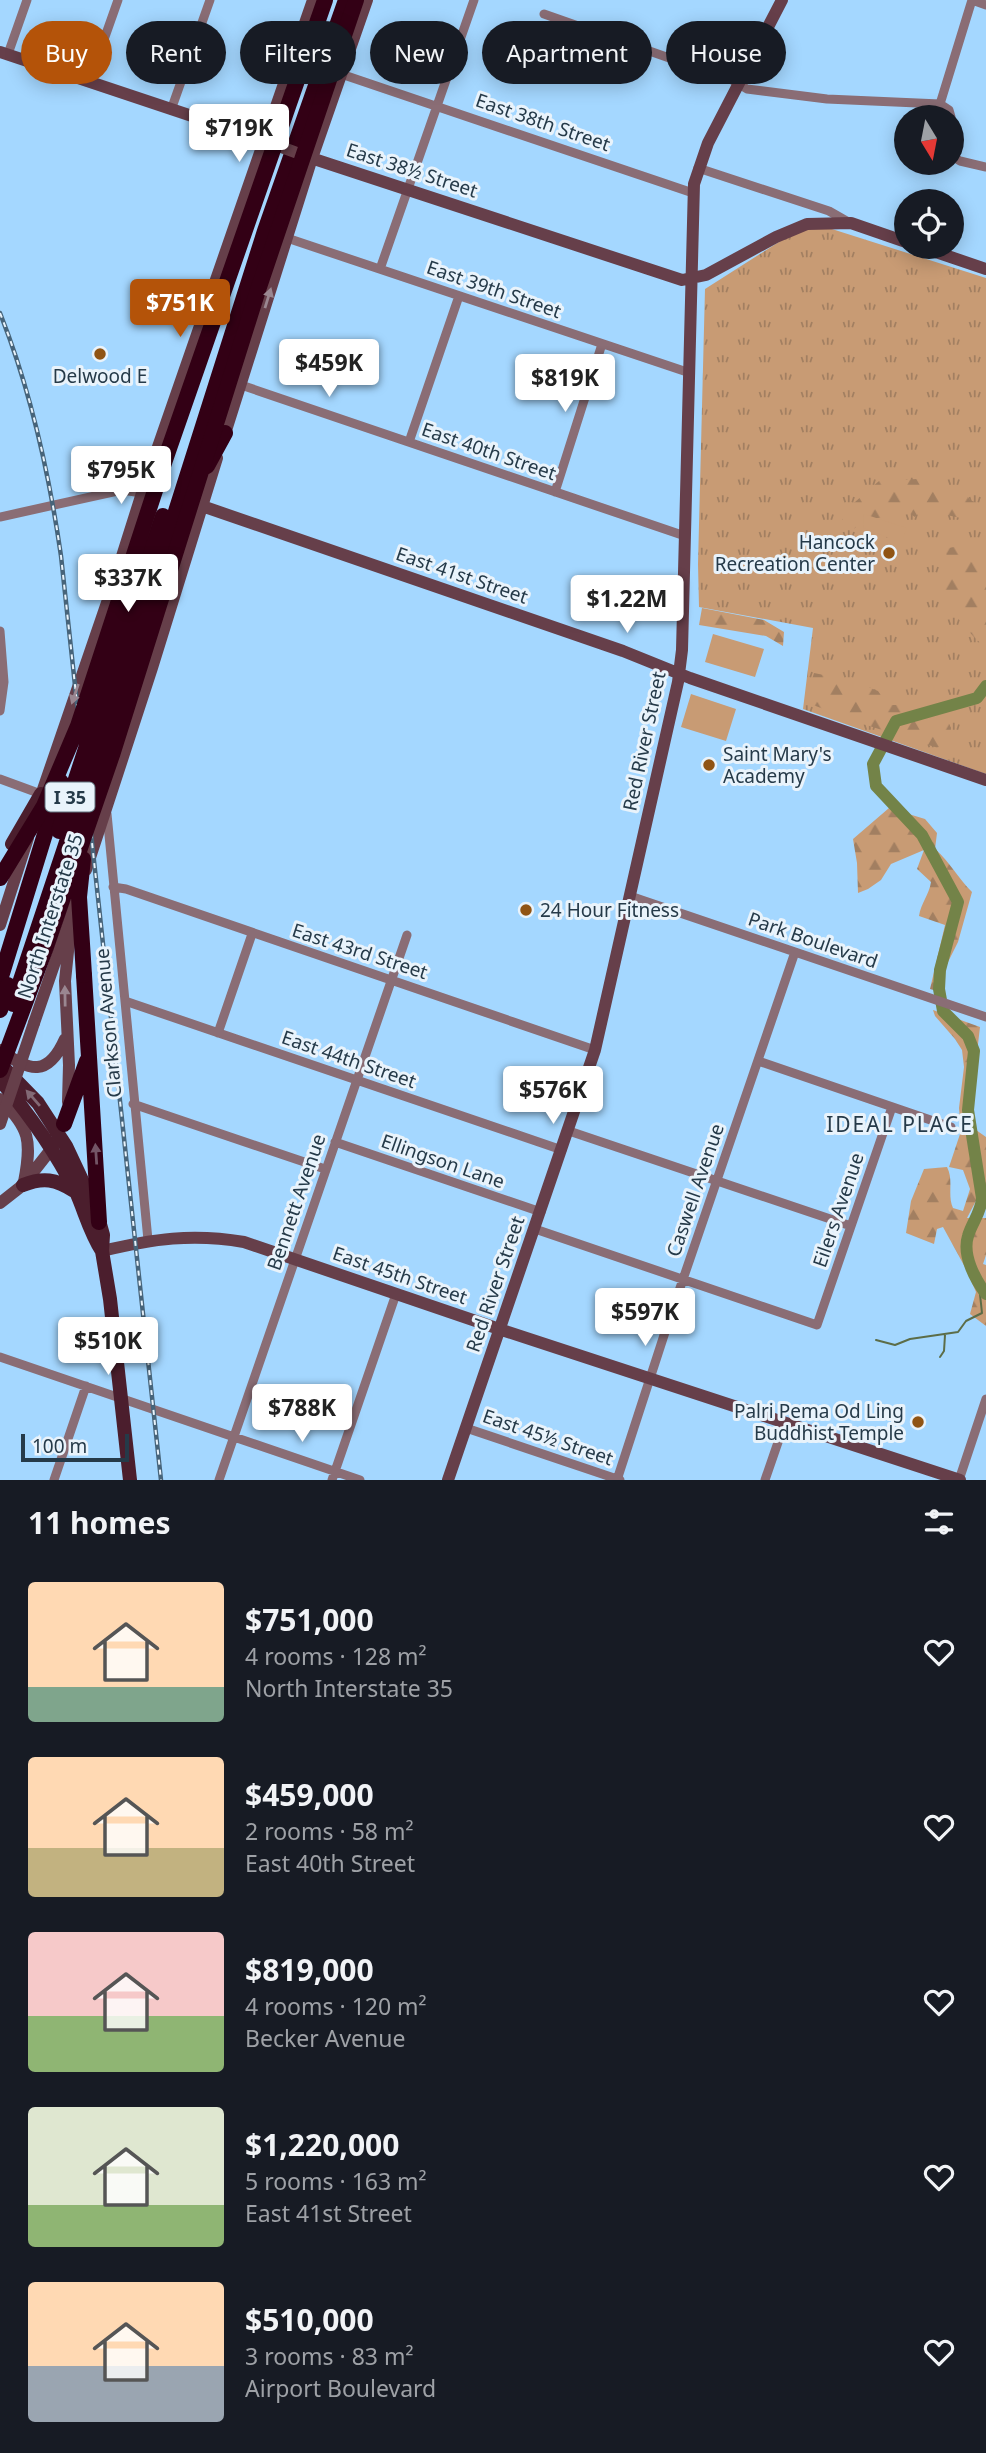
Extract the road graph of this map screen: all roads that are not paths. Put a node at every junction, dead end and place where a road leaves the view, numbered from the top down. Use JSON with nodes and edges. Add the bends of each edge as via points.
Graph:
{"nodes":[{"id":1,"x":27,"y":0,"type":"edge"},
{"id":2,"x":118,"y":0,"type":"edge"},
{"id":3,"x":210,"y":0,"type":"edge"},
{"id":4,"x":313,"y":0,"type":"edge"},
{"id":5,"x":325,"y":0,"type":"edge"},
{"id":6,"x":337,"y":0,"type":"edge"},
{"id":7,"x":346,"y":0,"type":"edge"},
{"id":8,"x":356,"y":0,"type":"edge"},
{"id":9,"x":367,"y":0,"type":"edge"},
{"id":10,"x":474,"y":0,"type":"edge"},
{"id":11,"x":782,"y":0,"type":"edge"},
{"id":12,"x":972,"y":0,"type":"edge"},
{"id":13,"x":986,"y":5,"type":"edge"},
{"id":14,"x":544,"y":14,"type":"dead end"},
{"id":15,"x":111,"y":21,"type":"edge"},
{"id":16,"x":771,"y":21,"type":"edge"},
{"id":17,"x":356,"y":31,"type":"edge"},
{"id":18,"x":4,"y":53,"type":"edge"},
{"id":19,"x":666,"y":57,"type":"edge"},
{"id":20,"x":21,"y":59,"type":"edge"},
{"id":21,"x":356,"y":79,"type":"edge"},
{"id":22,"x":95,"y":84,"type":"edge"},
{"id":23,"x":337,"y":84,"type":"edge"},
{"id":24,"x":739,"y":84,"type":"joint"},
{"id":25,"x":940,"y":104,"type":"joint"},
{"id":26,"x":436,"y":106,"type":"junction"},
{"id":27,"x":171,"y":110,"type":"junction"},
{"id":28,"x":269,"y":142,"type":"junction"},
{"id":29,"x":310,"y":157,"type":"junction"},
{"id":30,"x":964,"y":163,"type":"edge"},
{"id":31,"x":986,"y":167,"type":"edge"},
{"id":32,"x":698,"y":168,"type":"junction"},
{"id":33,"x":408,"y":189,"type":"junction"},
{"id":34,"x":693,"y":193,"type":"junction"},
{"id":35,"x":800,"y":203,"type":"junction"},
{"id":36,"x":851,"y":223,"type":"junction"},
{"id":37,"x":807,"y":224,"type":"junction"},
{"id":38,"x":287,"y":238,"type":"junction"},
{"id":39,"x":894,"y":238,"type":"edge"},
{"id":40,"x":958,"y":259,"type":"edge"},
{"id":41,"x":986,"y":268,"type":"edge"},
{"id":42,"x":380,"y":269,"type":"junction"},
{"id":43,"x":692,"y":278,"type":"junction"},
{"id":44,"x":459,"y":296,"type":"junction"},
{"id":45,"x":602,"y":344,"type":"junction"},
{"id":46,"x":690,"y":373,"type":"junction"},
{"id":47,"x":241,"y":385,"type":"junction"},
{"id":48,"x":225,"y":433,"type":"junction"},
{"id":49,"x":409,"y":442,"type":"junction"},
{"id":50,"x":555,"y":492,"type":"junction"},
{"id":51,"x":142,"y":493,"type":"junction"},
{"id":52,"x":202,"y":506,"type":"junction"},
{"id":53,"x":0,"y":517,"type":"edge"},
{"id":54,"x":685,"y":536,"type":"junction"},
{"id":55,"x":160,"y":563,"type":"junction"},
{"id":56,"x":146,"y":585,"type":"junction"},
{"id":57,"x":111,"y":591,"type":"junction"},
{"id":58,"x":170,"y":610,"type":"junction"},
{"id":59,"x":97,"y":630,"type":"junction"},
{"id":60,"x":0,"y":631,"type":"edge"},
{"id":61,"x":160,"y":642,"type":"junction"},
{"id":62,"x":156,"y":657,"type":"junction"},
{"id":63,"x":84,"y":668,"type":"junction"},
{"id":64,"x":679,"y":673,"type":"junction"},
{"id":65,"x":146,"y":688,"type":"junction"},
{"id":66,"x":0,"y":711,"type":"edge"},
{"id":67,"x":78,"y":726,"type":"junction"},
{"id":68,"x":112,"y":755,"type":"junction"},
{"id":69,"x":0,"y":779,"type":"edge"},
{"id":70,"x":986,"y":780,"type":"edge"},
{"id":71,"x":41,"y":794,"type":"junction"},
{"id":72,"x":107,"y":803,"type":"junction"},
{"id":73,"x":0,"y":865,"type":"edge"},
{"id":74,"x":7,"y":878,"type":"edge"},
{"id":75,"x":113,"y":887,"type":"junction"},
{"id":76,"x":0,"y":896,"type":"edge"},
{"id":77,"x":630,"y":896,"type":"junction"},
{"id":78,"x":74,"y":907,"type":"junction"},
{"id":79,"x":0,"y":925,"type":"edge"},
{"id":80,"x":252,"y":934,"type":"junction"},
{"id":81,"x":407,"y":935,"type":"dead end"},
{"id":82,"x":795,"y":953,"type":"junction"},
{"id":83,"x":0,"y":980,"type":"edge"},
{"id":84,"x":392,"y":980,"type":"junction"},
{"id":85,"x":125,"y":1001,"type":"junction"},
{"id":86,"x":0,"y":1010,"type":"edge"},
{"id":87,"x":986,"y":1017,"type":"edge"},
{"id":88,"x":218,"y":1033,"type":"junction"},
{"id":89,"x":66,"y":1037,"type":"junction"},
{"id":90,"x":0,"y":1043,"type":"edge"},
{"id":91,"x":0,"y":1050,"type":"edge"},
{"id":92,"x":595,"y":1050,"type":"junction"},
{"id":93,"x":89,"y":1055,"type":"junction"},
{"id":94,"x":758,"y":1062,"type":"junction"},
{"id":95,"x":0,"y":1064,"type":"edge"},
{"id":96,"x":0,"y":1070,"type":"edge"},
{"id":97,"x":0,"y":1080,"type":"edge"},
{"id":98,"x":356,"y":1080,"type":"junction"},
{"id":99,"x":0,"y":1099,"type":"edge"},
{"id":100,"x":133,"y":1104,"type":"junction"},
{"id":101,"x":892,"y":1107,"type":"junction"},
{"id":102,"x":0,"y":1124,"type":"edge"},
{"id":103,"x":951,"y":1127,"type":"dead end"},
{"id":104,"x":569,"y":1131,"type":"junction"},
{"id":105,"x":59,"y":1136,"type":"junction"},
{"id":106,"x":335,"y":1142,"type":"junction"},
{"id":107,"x":562,"y":1150,"type":"junction"},
{"id":108,"x":326,"y":1169,"type":"junction"},
{"id":109,"x":717,"y":1181,"type":"junction"},
{"id":110,"x":23,"y":1185,"type":"junction"},
{"id":111,"x":75,"y":1192,"type":"junction"},
{"id":112,"x":0,"y":1203,"type":"edge"},
{"id":113,"x":541,"y":1212,"type":"junction"},
{"id":114,"x":99,"y":1222,"type":"junction"},
{"id":115,"x":851,"y":1226,"type":"junction"},
{"id":116,"x":535,"y":1229,"type":"junction"},
{"id":117,"x":148,"y":1240,"type":"junction"},
{"id":118,"x":102,"y":1251,"type":"junction"},
{"id":119,"x":295,"y":1259,"type":"junction"},
{"id":120,"x":683,"y":1279,"type":"junction"},
{"id":121,"x":396,"y":1294,"type":"junction"},
{"id":122,"x":500,"y":1329,"type":"junction"},
{"id":123,"x":0,"y":1357,"type":"edge"},
{"id":124,"x":652,"y":1378,"type":"junction"},
{"id":125,"x":86,"y":1386,"type":"junction"},
{"id":126,"x":122,"y":1398,"type":"junction"},
{"id":127,"x":986,"y":1399,"type":"edge"},
{"id":128,"x":785,"y":1422,"type":"junction"},
{"id":129,"x":466,"y":1428,"type":"junction"},
{"id":130,"x":234,"y":1436,"type":"junction"},
{"id":131,"x":334,"y":1476,"type":"edge"},
{"id":132,"x":54,"y":1480,"type":"edge"},
{"id":133,"x":130,"y":1480,"type":"edge"},
{"id":134,"x":219,"y":1480,"type":"edge"},
{"id":135,"x":360,"y":1480,"type":"edge"},
{"id":136,"x":448,"y":1480,"type":"edge"},
{"id":137,"x":618,"y":1480,"type":"edge"},
{"id":138,"x":765,"y":1480,"type":"edge"},
{"id":139,"x":960,"y":1480,"type":"edge"}],
"edges":[{"from":1,"to":18,"type":"street"},
{"from":2,"to":15,"type":"street"},
{"from":3,"to":27,"type":"street"},
{"from":4,"to":28,"type":"main road"},
{"from":5,"to":67,"type":"highway","number":"I 35","bridge":true},
{"from":6,"to":56,"type":"highway","number":"I 35","via":[[260,222]]},
{"from":7,"to":55,"type":"highway","number":"I 35","via":[[265,231]]},
{"from":8,"to":68,"type":"highway","number":"I 35","bridge":true,"via":[[258,290]]},
{"from":9,"to":17,"type":"main road","name":"North Interstate 35"},
{"from":10,"to":26,"type":"street"},
{"from":11,"to":16,"type":"main road","name":"Red River Street"},
{"from":12,"to":13,"type":"street"},
{"from":12,"to":25,"type":"street"},
{"from":14,"to":19,"type":"street"},
{"from":18,"to":20,"type":"main road","name":"East 38½ Street"},
{"from":21,"to":26,"type":"street","name":"East 38th Street"},
{"from":22,"to":27,"type":"main road","name":"East 38½ Street"},
{"from":23,"to":29,"type":"main road","name":"North Interstate 35"},
{"from":24,"to":25,"type":"street","via":[[747,89],[827,99]]},
{"from":24,"to":32,"type":"main road","name":"Red River Street"},
{"from":26,"to":33,"type":"street"},
{"from":26,"to":34,"type":"street","name":"East 38th Street"},
{"from":27,"to":28,"type":"main road","name":"East 38½ Street"},
{"from":28,"to":29,"type":"main road","name":"East 38½ Street","bridge":true},
{"from":28,"to":51,"type":"main road"},
{"from":29,"to":33,"type":"main road","name":"East 38½ Street"},
{"from":29,"to":38,"type":"main road","name":"North Interstate 35"},
{"from":30,"to":31,"type":"street"},
{"from":32,"to":34,"type":"main road","name":"Red River Street"},
{"from":32,"to":35,"type":"street"},
{"from":33,"to":42,"type":"street"},
{"from":33,"to":43,"type":"main road","name":"East 38½ Street","via":[[682,280]]},
{"from":34,"to":43,"type":"main road","name":"Red River Street"},
{"from":35,"to":36,"type":"street"},
{"from":35,"to":37,"type":"street"},
{"from":36,"to":37,"type":"main road"},
{"from":36,"to":39,"type":"main road"},
{"from":37,"to":43,"type":"main road"},
{"from":38,"to":42,"type":"street","name":"East 39th Street"},
{"from":47,"to":38,"type":"main road","name":"North Interstate 35","one_way":true},
{"from":40,"to":41,"type":"main road"},
{"from":42,"to":44,"type":"street","name":"East 39th Street"},
{"from":43,"to":46,"type":"main road","name":"Red River Street"},
{"from":44,"to":45,"type":"street","name":"East 39th Street"},
{"from":44,"to":49,"type":"street"},
{"from":45,"to":46,"type":"street","name":"East 39th Street"},
{"from":45,"to":50,"type":"street"},
{"from":46,"to":54,"type":"main road","name":"Red River Street"},
{"from":47,"to":48,"type":"main road","name":"North Interstate 35"},
{"from":47,"to":49,"type":"street","name":"East 40th Street"},
{"from":48,"to":52,"type":"main road","name":"North Interstate 35"},
{"from":48,"to":55,"type":"highway"},
{"from":49,"to":50,"type":"street","name":"East 40th Street"},
{"from":50,"to":54,"type":"street","name":"East 40th Street"},
{"from":51,"to":53,"type":"street","via":[[122,490]]},
{"from":51,"to":57,"type":"main road"},
{"from":52,"to":58,"type":"main road","name":"North Interstate 35"},
{"from":52,"to":64,"type":"main road","name":"East 41st Street"},
{"from":54,"to":64,"type":"main road","name":"Red River Street"},
{"from":55,"to":56,"type":"highway","number":"I 35"},
{"from":56,"to":86,"type":"highway","number":"I 35","bridge":true},
{"from":56,"to":90,"type":"highway","number":"I 35","bridge":true},
{"from":57,"to":58,"type":"main road","via":[[115,615],[139,623],[152,627]]},
{"from":57,"to":59,"type":"main road"},
{"from":58,"to":61,"type":"main road","name":"North Interstate 35"},
{"from":59,"to":61,"type":"main road","via":[[108,625]]},
{"from":59,"to":62,"type":"main road","via":[[103,640]]},
{"from":59,"to":63,"type":"main road"},
{"from":60,"to":66,"type":"street","via":[[4,682]]},
{"from":61,"to":62,"type":"main road","name":"North Interstate 35"},
{"from":62,"to":65,"type":"main road","name":"North Interstate 35"},
{"from":63,"to":65,"type":"main road","via":[[104,657],[126,664],[137,668]]},
{"from":63,"to":71,"type":"main road","one_way":true},
{"from":64,"to":70,"type":"main road","name":"East 41st Street"},
{"from":64,"to":77,"type":"main road","name":"Red River Street"},
{"from":65,"to":72,"type":"main road","name":"North Interstate 35"},
{"from":67,"to":74,"type":"highway","bridge":true},
{"from":67,"to":83,"type":"highway","number":"I 35","bridge":true},
{"from":68,"to":93,"type":"highway","bridge":true,"via":[[80,875]]},
{"from":68,"to":96,"type":"highway","number":"I 35","bridge":true},
{"from":69,"to":71,"type":"street"},
{"from":71,"to":73,"type":"main road"},
{"from":71,"to":74,"type":"main road"},
{"from":72,"to":75,"type":"street","name":"Clarkson Avenue"},
{"from":72,"to":78,"type":"main road","name":"North Interstate 35"},
{"from":74,"to":76,"type":"main road"},
{"from":74,"to":79,"type":"main road"},
{"from":75,"to":80,"type":"street","name":"East 43rd Street"},
{"from":75,"to":85,"type":"street","name":"Clarkson Avenue"},
{"from":77,"to":82,"type":"street","name":"Park Boulevard"},
{"from":77,"to":92,"type":"main road","name":"Red River Street"},
{"from":89,"to":78,"type":"main road","one_way":true,"via":[[65,965]]},
{"from":78,"to":102,"type":"main road","name":"North Interstate 35","bridge":true},
{"from":80,"to":84,"type":"street","name":"East 43rd Street"},
{"from":80,"to":88,"type":"street"},
{"from":81,"to":84,"type":"street","name":"Bennett Avenue"},
{"from":82,"to":87,"type":"street","name":"Park Boulevard"},
{"from":82,"to":94,"type":"street","name":"Caswell Avenue"},
{"from":84,"to":92,"type":"street","name":"East 43rd Street"},
{"from":84,"to":98,"type":"street","name":"Bennett Avenue"},
{"from":85,"to":88,"type":"street","name":"East 44th Street"},
{"from":85,"to":100,"type":"street","name":"Clarkson Avenue"},
{"from":88,"to":98,"type":"street","name":"East 44th Street"},
{"from":89,"to":91,"type":"main road","via":[[53,1060],[38,1067],[26,1066]]},
{"from":89,"to":105,"type":"main road","via":[[69,1079]]},
{"from":92,"to":104,"type":"main road","name":"Red River Street"},
{"from":93,"to":105,"type":"highway"},
{"from":114,"to":93,"type":"highway","one_way":true},
{"from":94,"to":101,"type":"street"},
{"from":94,"to":109,"type":"street","name":"Caswell Avenue"},
{"from":105,"to":95,"type":"main road","one_way":true,"via":[[38,1103]]},
{"from":97,"to":105,"type":"main road","via":[[30,1115]]},
{"from":98,"to":106,"type":"street","name":"Bennett Avenue"},
{"from":98,"to":107,"type":"street","name":"East 44th Street"},
{"from":99,"to":110,"type":"main road","via":[[22,1122],[29,1139]]},
{"from":100,"to":108,"type":"street"},
{"from":100,"to":117,"type":"street","name":"Clarkson Avenue"},
{"from":101,"to":103,"type":"street"},
{"from":101,"to":115,"type":"street","name":"Eilers Avenue"},
{"from":104,"to":107,"type":"main road","name":"Red River Street"},
{"from":104,"to":109,"type":"street"},
{"from":105,"to":110,"type":"main road"},
{"from":105,"to":111,"type":"main road"},
{"from":105,"to":114,"type":"main road"},
{"from":106,"to":108,"type":"street","name":"Bennett Avenue"},
{"from":106,"to":113,"type":"street","name":"Ellingson Lane"},
{"from":107,"to":113,"type":"main road","name":"Red River Street"},
{"from":108,"to":119,"type":"street","name":"Bennett Avenue"},
{"from":109,"to":115,"type":"street"},
{"from":109,"to":120,"type":"street","name":"Caswell Avenue"},
{"from":110,"to":111,"type":"main road","via":[[51,1180]]},
{"from":110,"to":112,"type":"main road"},
{"from":111,"to":118,"type":"main road"},
{"from":113,"to":116,"type":"main road","name":"Red River Street"},
{"from":114,"to":118,"type":"main road"},
{"from":115,"to":120,"type":"street","name":"Eilers Avenue","via":[[817,1325]]},
{"from":116,"to":120,"type":"street"},
{"from":116,"to":122,"type":"main road","name":"Red River Street"},
{"from":117,"to":118,"type":"main road","name":"East 45th Street"},
{"from":117,"to":119,"type":"main road","name":"East 45th Street","via":[[219,1237]]},
{"from":118,"to":126,"type":"main road"},
{"from":119,"to":121,"type":"main road","name":"East 45th Street"},
{"from":119,"to":130,"type":"street","name":"Bennett Avenue"},
{"from":120,"to":124,"type":"street","name":"Caswell Avenue"},
{"from":121,"to":122,"type":"main road","name":"East 45th Street"},
{"from":121,"to":131,"type":"street"},
{"from":122,"to":124,"type":"main road","name":"East 45th Street"},
{"from":122,"to":129,"type":"main road","name":"Red River Street"},
{"from":123,"to":125,"type":"street"},
{"from":124,"to":128,"type":"main road","name":"East 45th Street"},
{"from":124,"to":137,"type":"street","name":"Caswell Avenue"},
{"from":125,"to":126,"type":"street"},
{"from":125,"to":132,"type":"street"},
{"from":126,"to":130,"type":"street"},
{"from":126,"to":133,"type":"main road"},
{"from":127,"to":139,"type":"street"},
{"from":128,"to":138,"type":"street"},
{"from":128,"to":139,"type":"main road","name":"East 45th Street"},
{"from":129,"to":136,"type":"main road","name":"Red River Street"},
{"from":129,"to":137,"type":"street","name":"East 45½ Street"},
{"from":130,"to":131,"type":"street"},
{"from":130,"to":134,"type":"street","name":"Bennett Avenue"},
{"from":131,"to":135,"type":"street"}]}
